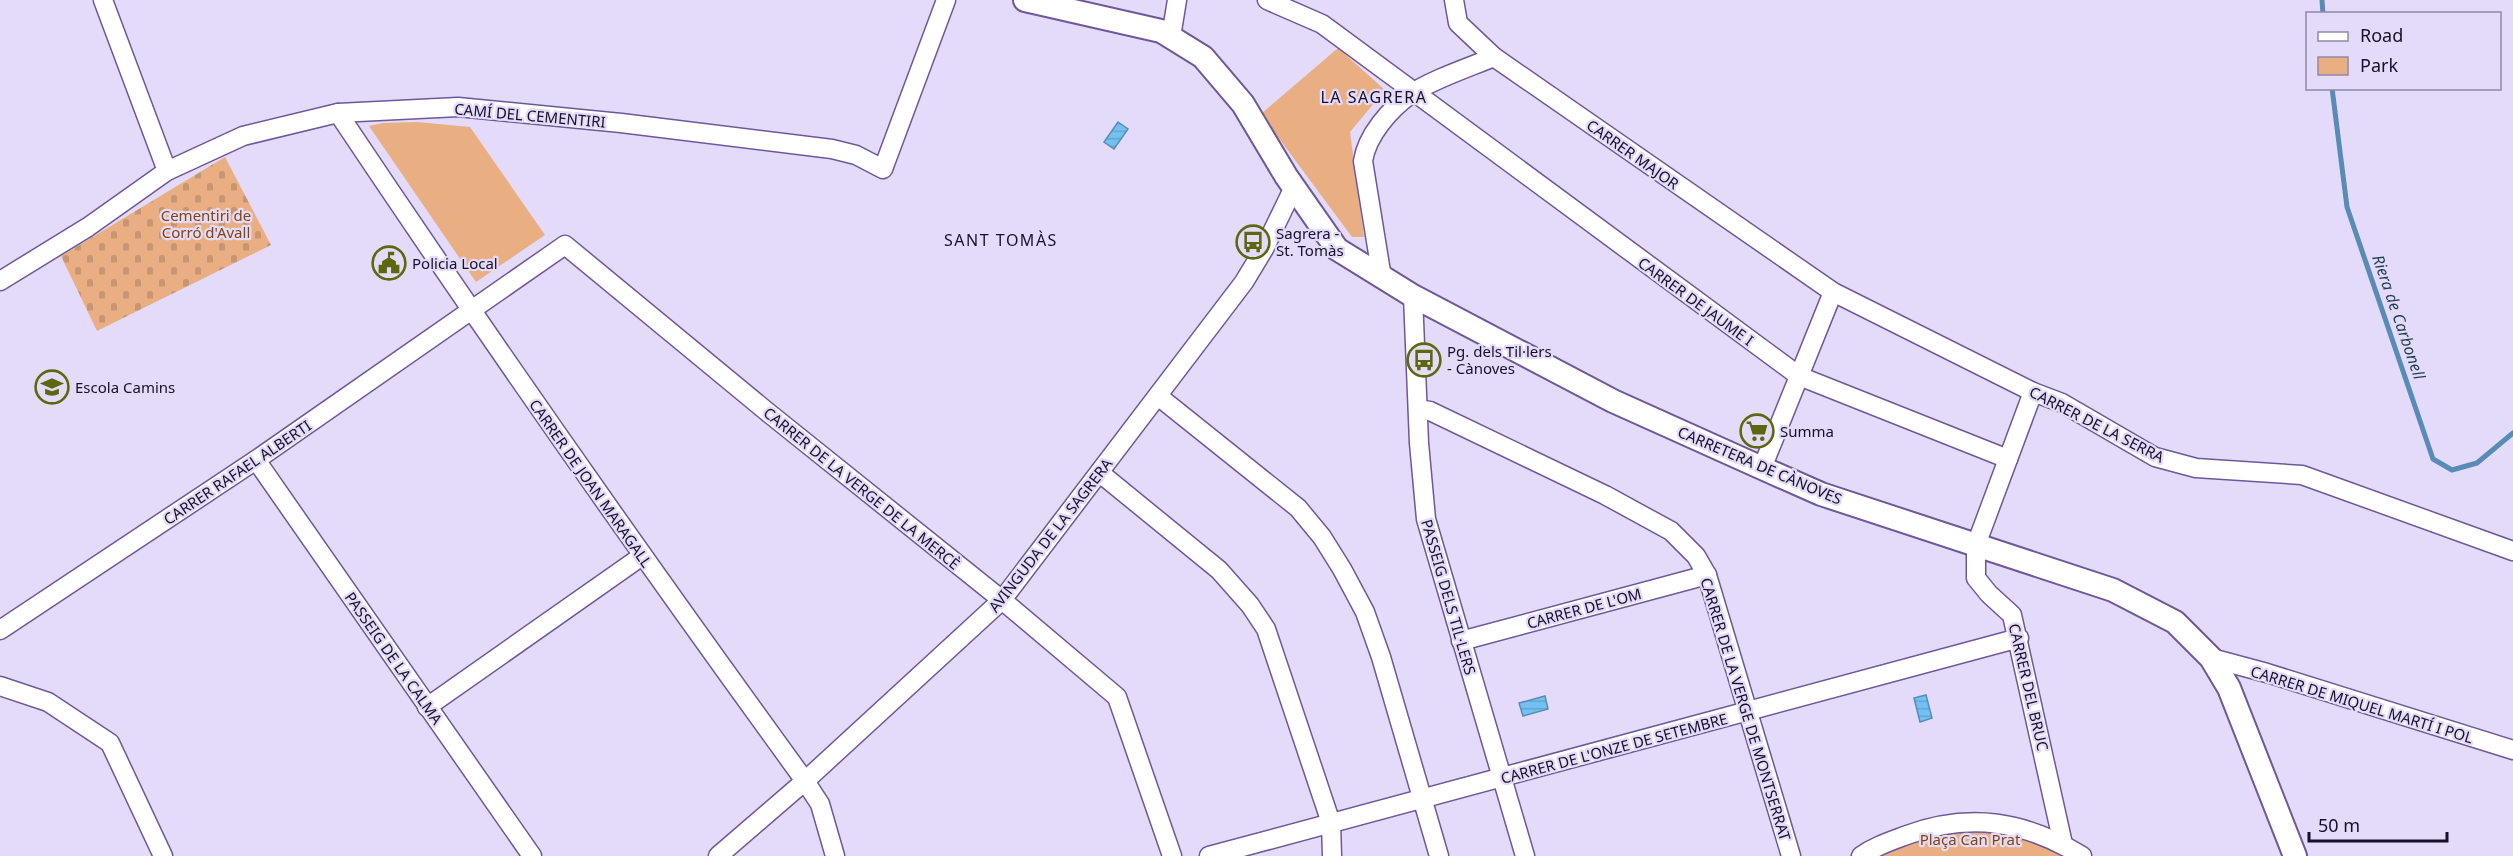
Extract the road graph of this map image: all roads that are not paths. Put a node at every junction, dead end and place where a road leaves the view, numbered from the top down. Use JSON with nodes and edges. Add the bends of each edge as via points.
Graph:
{"nodes":[{"id":1,"x":103,"y":0,"type":"edge"},
{"id":2,"x":945,"y":0,"type":"edge"},
{"id":3,"x":1025,"y":0,"type":"edge"},
{"id":4,"x":1177,"y":0,"type":"edge"},
{"id":5,"x":1267,"y":0,"type":"edge"},
{"id":6,"x":1454,"y":0,"type":"edge"},
{"id":7,"x":1171,"y":37,"type":"junction"},
{"id":8,"x":1494,"y":57,"type":"junction"},
{"id":9,"x":1413,"y":92,"type":"junction"},
{"id":10,"x":338,"y":113,"type":"junction"},
{"id":11,"x":167,"y":171,"type":"junction"},
{"id":12,"x":1294,"y":188,"type":"junction"},
{"id":13,"x":1382,"y":278,"type":"junction"},
{"id":14,"x":0,"y":281,"type":"edge"},
{"id":15,"x":1833,"y":292,"type":"junction"},
{"id":16,"x":1413,"y":296,"type":"junction"},
{"id":17,"x":471,"y":312,"type":"junction"},
{"id":18,"x":1799,"y":376,"type":"junction"},
{"id":19,"x":2032,"y":392,"type":"junction"},
{"id":20,"x":1158,"y":396,"type":"junction"},
{"id":21,"x":1419,"y":409,"type":"junction"},
{"id":22,"x":2008,"y":459,"type":"junction"},
{"id":23,"x":255,"y":460,"type":"junction"},
{"id":24,"x":1762,"y":468,"type":"junction"},
{"id":25,"x":1100,"y":472,"type":"junction"},
{"id":26,"x":1976,"y":545,"type":"junction"},
{"id":27,"x":2513,"y":551,"type":"edge"},
{"id":28,"x":642,"y":556,"type":"junction"},
{"id":29,"x":1707,"y":575,"type":"junction"},
{"id":30,"x":1002,"y":600,"type":"junction"},
{"id":31,"x":0,"y":630,"type":"edge"},
{"id":32,"x":2019,"y":638,"type":"junction"},
{"id":33,"x":1461,"y":641,"type":"junction"},
{"id":34,"x":2211,"y":658,"type":"junction"},
{"id":35,"x":0,"y":686,"type":"edge"},
{"id":36,"x":427,"y":706,"type":"junction"},
{"id":37,"x":1747,"y":713,"type":"junction"},
{"id":38,"x":2513,"y":750,"type":"edge"},
{"id":39,"x":1500,"y":778,"type":"junction"},
{"id":40,"x":805,"y":781,"type":"junction"},
{"id":41,"x":1421,"y":799,"type":"junction"},
{"id":42,"x":1331,"y":823,"type":"junction"},
{"id":43,"x":2063,"y":844,"type":"junction"},
{"id":44,"x":163,"y":856,"type":"edge"},
{"id":45,"x":532,"y":856,"type":"edge"},
{"id":46,"x":718,"y":856,"type":"edge"},
{"id":47,"x":835,"y":856,"type":"edge"},
{"id":48,"x":1172,"y":856,"type":"edge"},
{"id":49,"x":1209,"y":856,"type":"edge"},
{"id":50,"x":1332,"y":856,"type":"edge"},
{"id":51,"x":1439,"y":856,"type":"edge"},
{"id":52,"x":1525,"y":856,"type":"edge"},
{"id":53,"x":1791,"y":856,"type":"edge"},
{"id":54,"x":1861,"y":856,"type":"edge"},
{"id":55,"x":2082,"y":856,"type":"edge"},
{"id":56,"x":2295,"y":856,"type":"edge"}],
"edges":[{"from":1,"to":11,"type":"street"},
{"from":2,"to":10,"type":"street","name":"CAMÍ DEL CEMENTIRI","via":[[883,169],[856,155],[832,149],[609,122],[458,107]]},
{"from":3,"to":7,"type":"street","name":"CARRETERA DE CÀNOVES","via":[[1161,31]]},
{"from":4,"to":7,"type":"street"},
{"from":5,"to":9,"type":"street","name":"CARRER DE JAUME I","via":[[1322,24]]},
{"from":6,"to":8,"type":"street","name":"CARRER MAJOR","via":[[1458,23]]},
{"from":7,"to":12,"type":"street","name":"CARRETERA DE CÀNOVES","via":[[1203,57],[1243,104]]},
{"from":8,"to":9,"type":"street"},
{"from":8,"to":15,"type":"street","name":"CARRER MAJOR"},
{"from":9,"to":13,"type":"street","via":[[1365,145],[1363,161]]},
{"from":9,"to":18,"type":"street","name":"CARRER DE JAUME I"},
{"from":10,"to":11,"type":"street","name":"CAMÍ DEL CEMENTIRI","via":[[243,136]]},
{"from":10,"to":17,"type":"street","name":"CARRER DE JOAN MARAGALL"},
{"from":11,"to":14,"type":"street","name":"CAMÍ DEL CEMENTIRI","via":[[88,227]]},
{"from":12,"to":13,"type":"street","name":"CARRETERA DE CÀNOVES","via":[[1337,249]]},
{"from":12,"to":20,"type":"street","name":"AVINGUDA DE LA SAGRERA","via":[[1244,282]]},
{"from":13,"to":16,"type":"street","name":"CARRETERA DE CÀNOVES"},
{"from":15,"to":18,"type":"street"},
{"from":15,"to":19,"type":"street","name":"CARRER DE LA SERRA"},
{"from":16,"to":21,"type":"street","name":"PASSEIG DELS TIL·LERS"},
{"from":16,"to":24,"type":"street","name":"CARRETERA DE CÀNOVES","via":[[1613,401]]},
{"from":17,"to":23,"type":"street","name":"CARRER RAFAEL ALBERTI"},
{"from":17,"to":28,"type":"street","name":"CARRER DE JOAN MARAGALL"},
{"from":17,"to":30,"type":"street","name":"CARRER DE LA VERGE DE LA MERCÈ","via":[[565,245]]},
{"from":18,"to":22,"type":"street","name":"CARRER DE JAUME I"},
{"from":18,"to":24,"type":"street"},
{"from":19,"to":22,"type":"street"},
{"from":19,"to":27,"type":"street","name":"CARRER DE LA SERRA","via":[[2062,403],[2154,457],[2196,468],[2302,476]]},
{"from":20,"to":25,"type":"street","name":"AVINGUDA DE LA SAGRERA"},
{"from":20,"to":41,"type":"street","via":[[1298,508],[1322,537],[1365,612]]},
{"from":21,"to":29,"type":"street","name":"CARRER DE LA VERGE DE MONTSERRAT","via":[[1548,467],[1671,531],[1696,556]]},
{"from":21,"to":33,"type":"street","name":"PASSEIG DELS TIL·LERS","via":[[1426,519]]},
{"from":22,"to":26,"type":"street"},
{"from":23,"to":31,"type":"street","name":"CARRER RAFAEL ALBERTI"},
{"from":23,"to":36,"type":"street","name":"PASSEIG DE LA CALMA"},
{"from":24,"to":26,"type":"street","name":"CARRETERA DE CÀNOVES","via":[[1821,494]]},
{"from":25,"to":30,"type":"street","name":"AVINGUDA DE LA SAGRERA"},
{"from":25,"to":42,"type":"street","via":[[1219,570],[1256,613],[1276,656]]},
{"from":26,"to":32,"type":"street","name":"CARRER DEL BRUC","via":[[1976,578],[2012,615]]},
{"from":26,"to":34,"type":"street","name":"CARRETERA DE CÀNOVES","via":[[2113,590],[2175,622]]},
{"from":28,"to":36,"type":"street"},
{"from":28,"to":40,"type":"street","name":"CARRER DE JOAN MARAGALL"},
{"from":29,"to":33,"type":"street","name":"CARRER DE L'OM"},
{"from":29,"to":37,"type":"street","name":"CARRER DE LA VERGE DE MONTSERRAT"},
{"from":30,"to":40,"type":"street","name":"AVINGUDA DE LA SAGRERA"},
{"from":30,"to":48,"type":"street","name":"CARRER DE LA VERGE DE LA MERCÈ","via":[[1118,697]]},
{"from":32,"to":37,"type":"street","name":"CARRER DE L'ONZE DE SETEMBRE"},
{"from":32,"to":43,"type":"street","name":"CARRER DEL BRUC"},
{"from":33,"to":39,"type":"street","name":"PASSEIG DELS TIL·LERS"},
{"from":34,"to":38,"type":"street","name":"CARRER DE MIQUEL MARTÍ I POL"},
{"from":34,"to":56,"type":"street","name":"CARRETERA DE CÀNOVES","via":[[2229,688]]},
{"from":35,"to":44,"type":"street","via":[[48,702],[110,743]]},
{"from":36,"to":45,"type":"street","name":"PASSEIG DE LA CALMA"},
{"from":37,"to":39,"type":"street","name":"CARRER DE L'ONZE DE SETEMBRE"},
{"from":37,"to":53,"type":"street","name":"CARRER DE LA VERGE DE MONTSERRAT"},
{"from":39,"to":41,"type":"street","name":"CARRER DE L'ONZE DE SETEMBRE"},
{"from":39,"to":52,"type":"street","name":"PASSEIG DELS TIL·LERS"},
{"from":40,"to":46,"type":"street","name":"AVINGUDA DE LA SAGRERA"},
{"from":40,"to":47,"type":"street","name":"CARRER DE JOAN MARAGALL","via":[[820,804]]},
{"from":41,"to":42,"type":"street","name":"CARRER DE L'ONZE DE SETEMBRE"},
{"from":41,"to":51,"type":"street"},
{"from":42,"to":49,"type":"street","name":"CARRER DE L'ONZE DE SETEMBRE"},
{"from":42,"to":50,"type":"street"},
{"from":43,"to":54,"type":"street","via":[[2022,828],[1979,821],[1935,825],[1874,847]]},
{"from":43,"to":55,"type":"street"}]}
